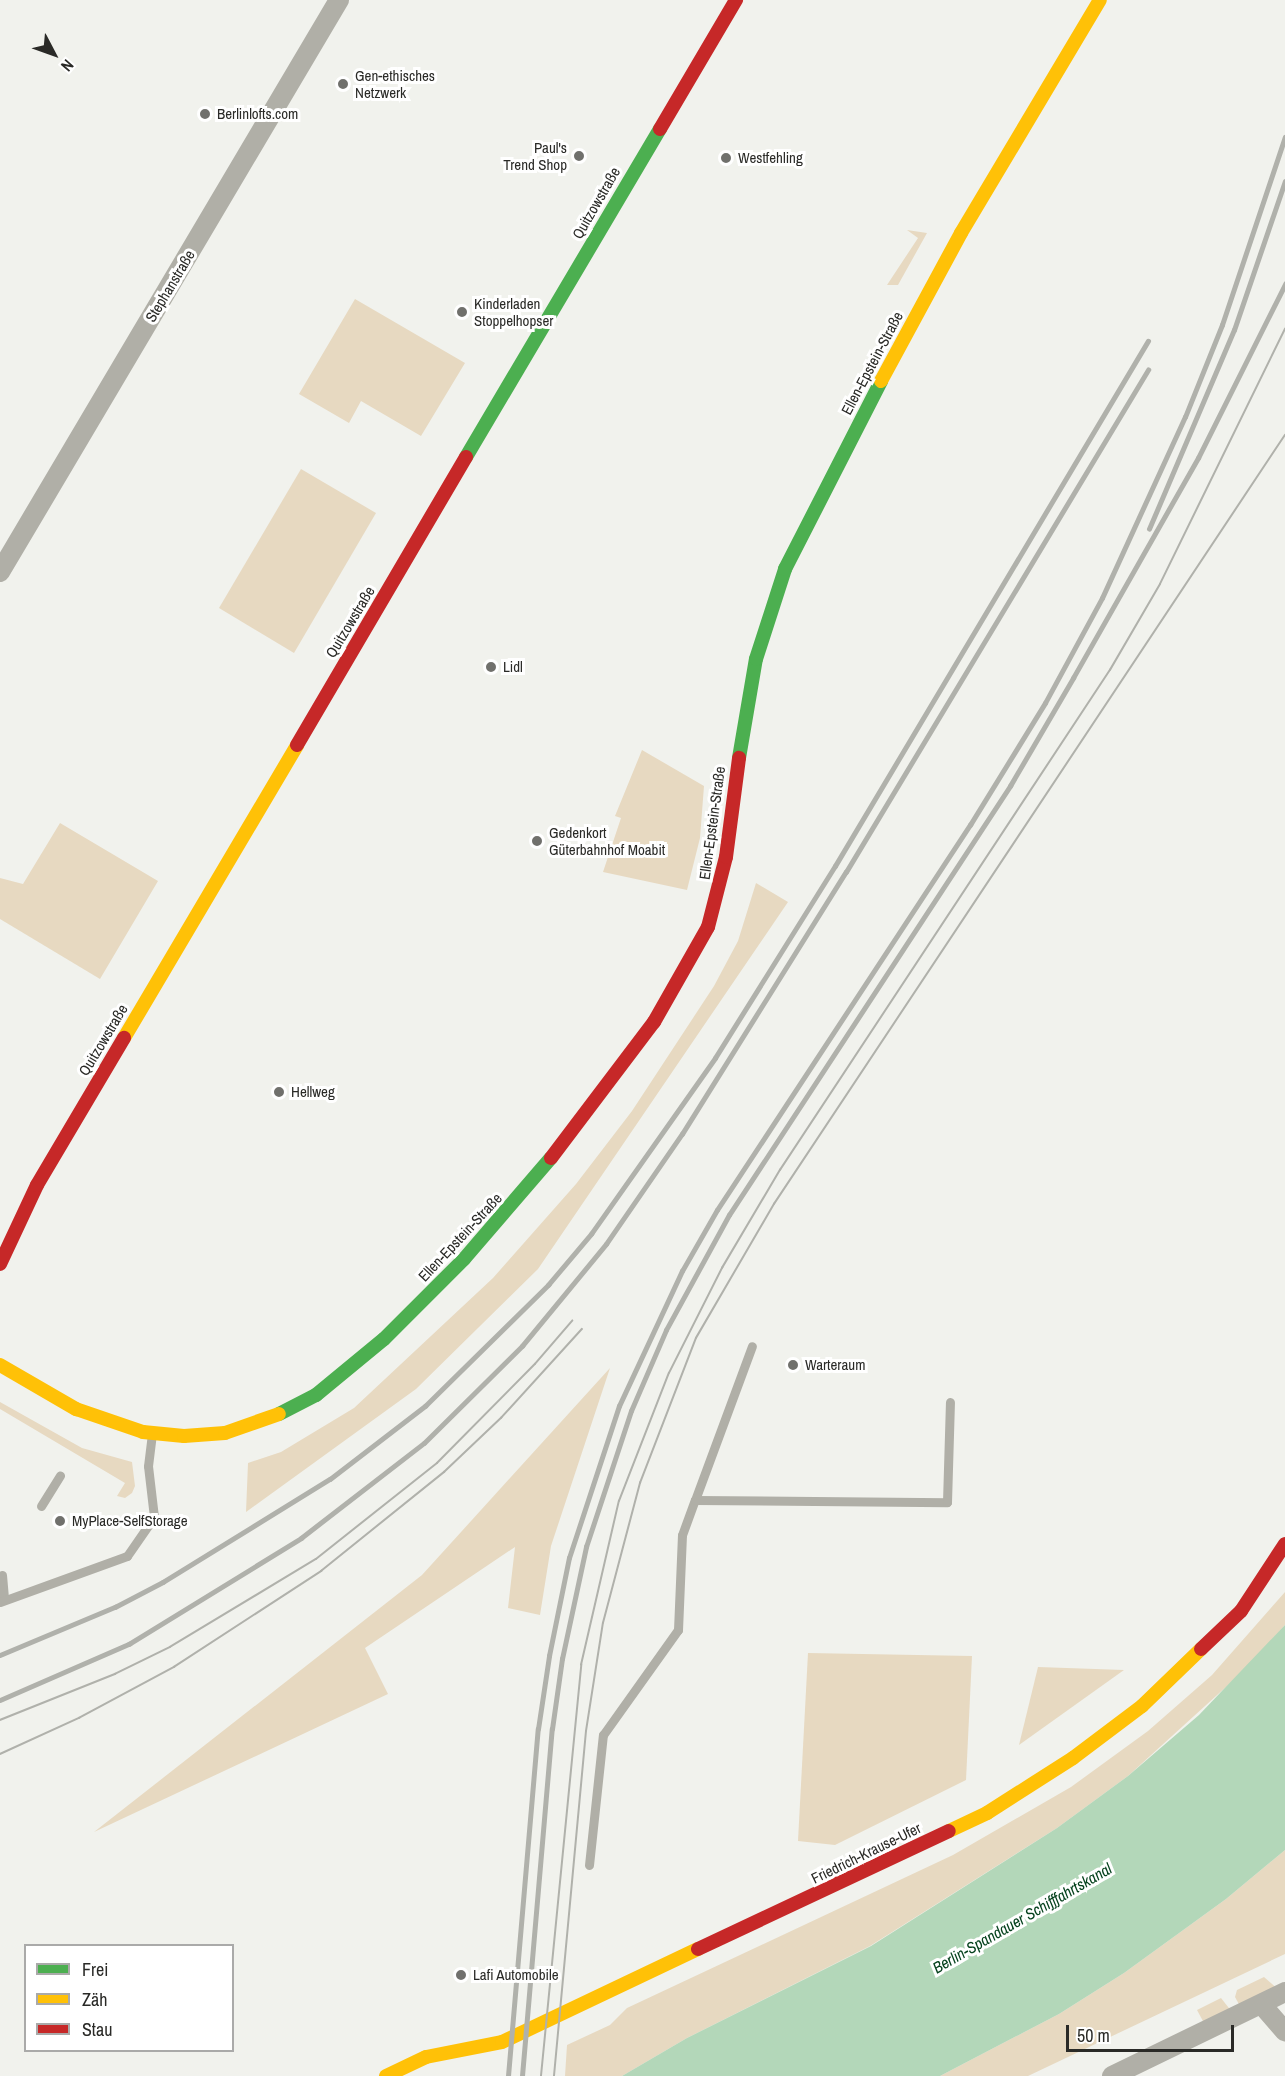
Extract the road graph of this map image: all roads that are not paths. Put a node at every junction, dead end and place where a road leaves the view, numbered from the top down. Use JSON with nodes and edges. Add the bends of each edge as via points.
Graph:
{"nodes":[{"id":1,"x":339,"y":0,"type":"edge"},
{"id":2,"x":736,"y":0,"type":"edge"},
{"id":3,"x":1100,"y":0,"type":"edge"},
{"id":4,"x":0,"y":572,"type":"edge"},
{"id":5,"x":0,"y":1264,"type":"edge"},
{"id":6,"x":752,"y":1346,"type":"dead end"},
{"id":7,"x":0,"y":1365,"type":"edge"},
{"id":8,"x":950,"y":1402,"type":"dead end"},
{"id":9,"x":152,"y":1433,"type":"junction"},
{"id":10,"x":60,"y":1474,"type":"dead end"},
{"id":11,"x":695,"y":1500,"type":"junction"},
{"id":12,"x":41,"y":1506,"type":"dead end"},
{"id":13,"x":1285,"y":1544,"type":"edge"},
{"id":14,"x":2,"y":1575,"type":"dead end"},
{"id":15,"x":2,"y":1601,"type":"edge"},
{"id":16,"x":589,"y":1865,"type":"dead end"},
{"id":17,"x":1285,"y":1992,"type":"edge"},
{"id":18,"x":1262,"y":2006,"type":"junction"},
{"id":19,"x":1285,"y":2031,"type":"edge"},
{"id":20,"x":386,"y":2076,"type":"edge"},
{"id":21,"x":1112,"y":2076,"type":"edge"}],
"edges":[{"from":1,"to":4,"type":"street","name":"Stephanstraße"},
{"from":2,"to":5,"type":"street","name":"Quitzowstraße","via":[[37,1185]]},
{"from":3,"to":9,"type":"street","name":"Ellen-Epstein-Straße","via":[[960,233],[790,559],[756,659],[726,857],[714,907],[692,960],[654,1022],[590,1111],[464,1259],[384,1339],[316,1395],[268,1420],[225,1433]]},
{"from":6,"to":11,"type":"lane"},
{"from":7,"to":9,"type":"street","name":"Ellen-Epstein-Straße","via":[[76,1409],[113,1424]]},
{"from":8,"to":11,"type":"lane","via":[[947,1502]]},
{"from":9,"to":15,"type":"lane","via":[[148,1466],[154,1517],[128,1556]]},
{"from":10,"to":12,"type":"lane"},
{"from":11,"to":16,"type":"lane","via":[[682,1535],[678,1630],[603,1735]]},
{"from":13,"to":20,"type":"street","name":"Friedrich-Krause-Ufer","via":[[1240,1611],[1142,1706],[1073,1758],[987,1813],[502,2042],[426,2057]]},
{"from":14,"to":15,"type":"lane"},
{"from":17,"to":18,"type":"street"},
{"from":18,"to":19,"type":"street"},
{"from":18,"to":21,"type":"street"}]}
